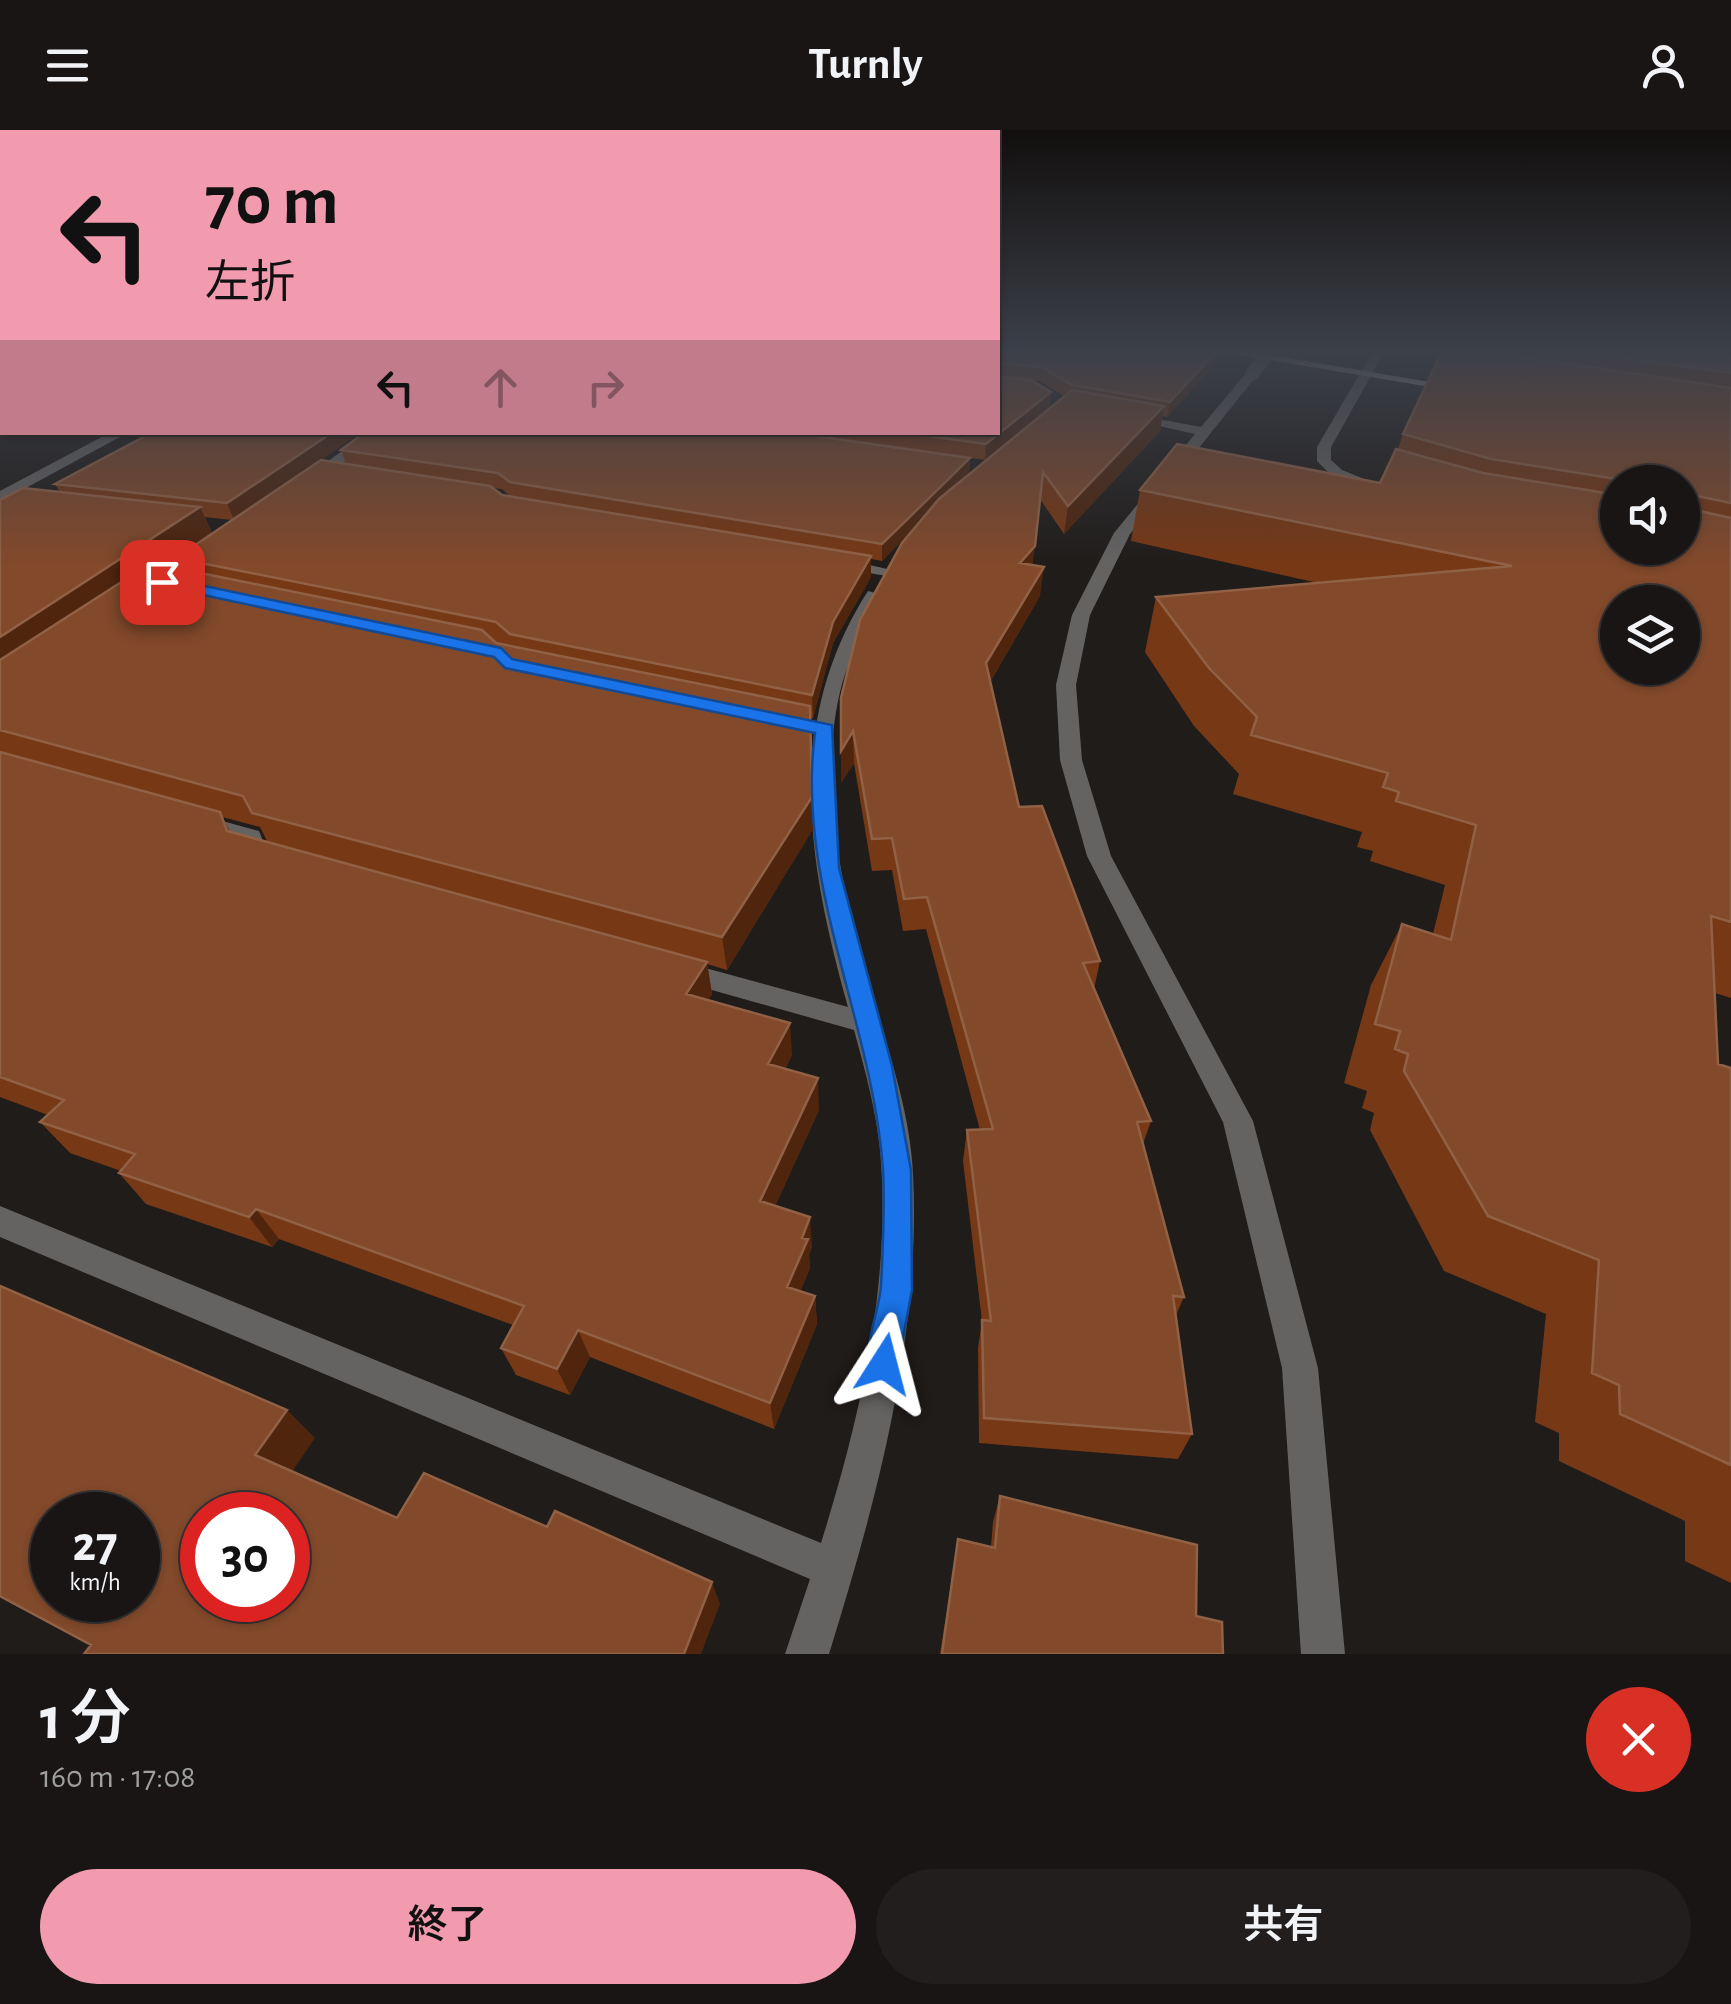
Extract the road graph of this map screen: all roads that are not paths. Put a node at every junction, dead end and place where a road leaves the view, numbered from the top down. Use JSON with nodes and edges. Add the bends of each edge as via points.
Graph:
{"nodes":[{"id":1,"x":1151,"y":422,"type":"edge"},
{"id":2,"x":1213,"y":422,"type":"edge"},
{"id":3,"x":1338,"y":422,"type":"edge"},
{"id":4,"x":1205,"y":432,"type":"junction"},
{"id":5,"x":117,"y":435,"type":"edge"},
{"id":6,"x":375,"y":435,"type":"edge"},
{"id":7,"x":325,"y":470,"type":"junction"},
{"id":8,"x":344,"y":473,"type":"edge"},
{"id":9,"x":296,"y":490,"type":"edge"},
{"id":10,"x":1389,"y":493,"type":"edge"},
{"id":11,"x":0,"y":499,"type":"edge"},
{"id":12,"x":20,"y":504,"type":"edge"},
{"id":13,"x":830,"y":561,"type":"edge"},
{"id":14,"x":179,"y":816,"type":"edge"},
{"id":15,"x":293,"y":864,"type":"edge"},
{"id":16,"x":656,"y":964,"type":"edge"},
{"id":17,"x":867,"y":1022,"type":"junction"},
{"id":18,"x":0,"y":1221,"type":"edge"},
{"id":19,"x":835,"y":1569,"type":"junction"},
{"id":20,"x":807,"y":1654,"type":"edge"},
{"id":21,"x":1324,"y":1654,"type":"edge"}],
"edges":[{"from":1,"to":4,"type":"street"},
{"from":2,"to":4,"type":"street","bridge":true},
{"from":3,"to":10,"type":"street","via":[[1324,461],[1346,478]]},
{"from":4,"to":21,"type":"street","via":[[1122,533],[1081,615],[1066,686],[1070,760],[1099,856],[1238,1121],[1300,1368]]},
{"from":5,"to":11,"type":"street"},
{"from":6,"to":7,"type":"street"},
{"from":7,"to":8,"type":"street"},
{"from":7,"to":9,"type":"street"},
{"from":11,"to":12,"type":"street"},
{"from":13,"to":17,"type":"street","via":[[893,564],[852,634],[816,728],[828,868]]},
{"from":14,"to":15,"type":"street","via":[[251,836],[254,853]]},
{"from":16,"to":17,"type":"street"},
{"from":17,"to":19,"type":"street","via":[[897,1170],[896,1290],[872,1438]]},
{"from":18,"to":19,"type":"street"},
{"from":19,"to":20,"type":"street"}]}
